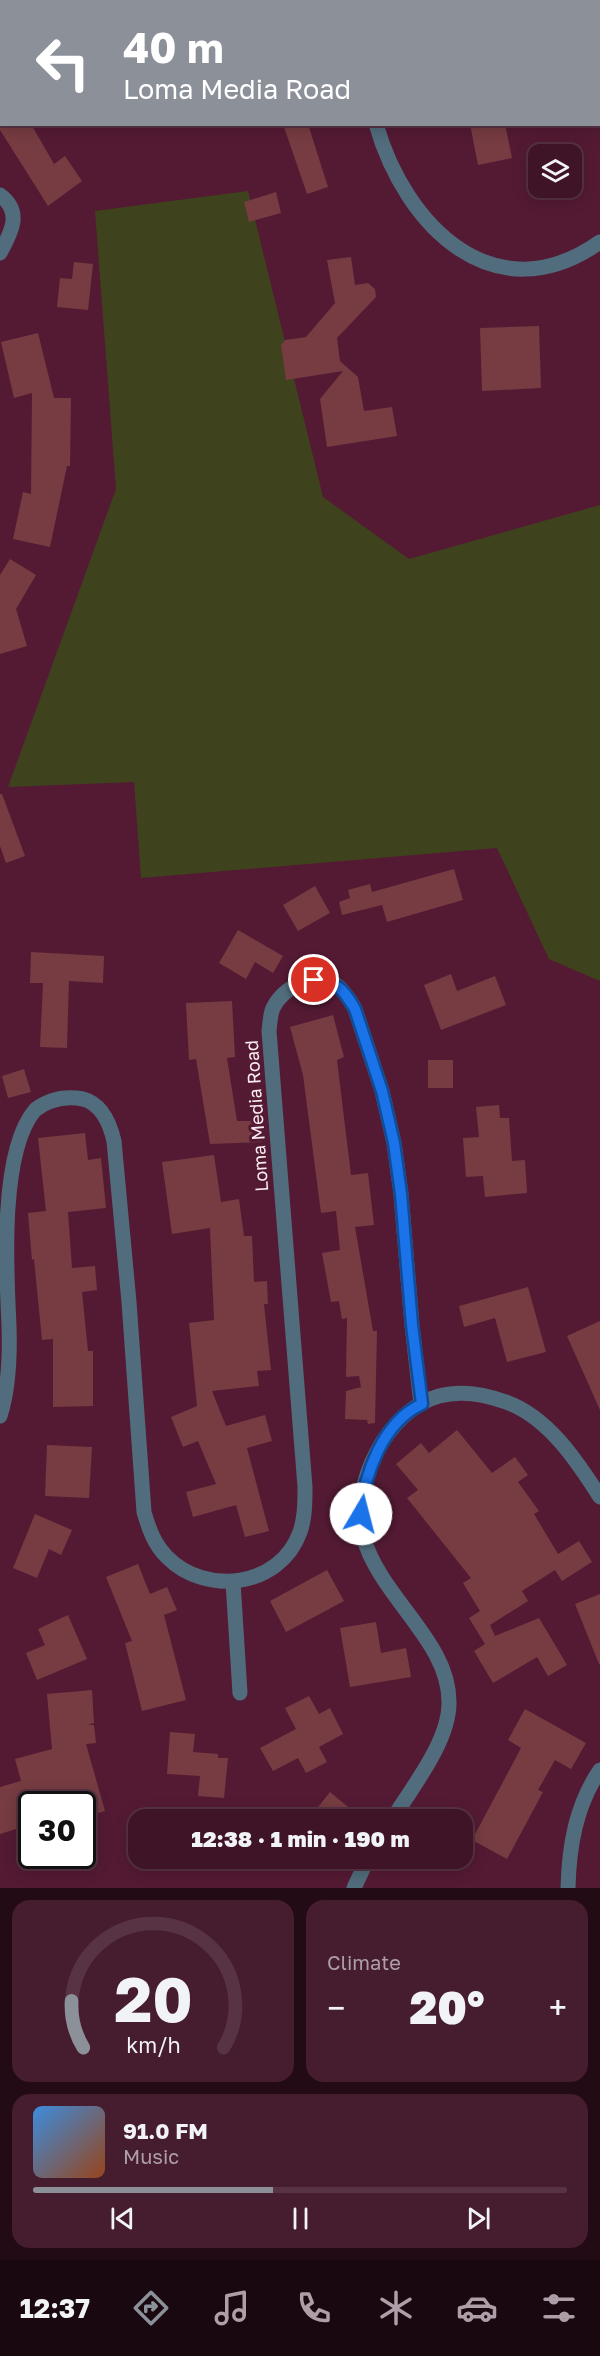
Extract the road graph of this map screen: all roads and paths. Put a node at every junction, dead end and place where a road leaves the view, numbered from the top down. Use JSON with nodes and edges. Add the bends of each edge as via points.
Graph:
{"nodes":[{"id":1,"x":377,"y":126,"type":"edge"},
{"id":2,"x":0,"y":195,"type":"edge"},
{"id":3,"x":600,"y":242,"type":"edge"},
{"id":4,"x":0,"y":253,"type":"edge"},
{"id":5,"x":422,"y":1404,"type":"junction"},
{"id":6,"x":0,"y":1416,"type":"edge"},
{"id":7,"x":600,"y":1497,"type":"edge"},
{"id":8,"x":233,"y":1582,"type":"junction"},
{"id":9,"x":240,"y":1693,"type":"dead end"},
{"id":10,"x":600,"y":1770,"type":"edge"},
{"id":11,"x":399,"y":1809,"type":"edge"},
{"id":12,"x":363,"y":1869,"type":"edge"},
{"id":13,"x":354,"y":1888,"type":"edge"},
{"id":14,"x":568,"y":1888,"type":"edge"}],
"edges":[{"from":1,"to":3,"type":"street","via":[[394,171],[429,223],[456,249],[503,268],[528,270],[562,263]]},
{"from":2,"to":4,"type":"street","via":[[9,204],[14,220]]},
{"from":5,"to":7,"type":"street","via":[[436,1397],[463,1393],[514,1405],[564,1445]]},
{"from":5,"to":8,"type":"street","name":"Loma Media Road","via":[[401,1194],[382,1091],[349,999],[333,983],[303,982],[279,999],[273,1008],[269,1031],[304,1510],[297,1538],[278,1563],[257,1576]]},
{"from":5,"to":11,"type":"street","via":[[403,1416],[380,1448],[368,1469],[361,1503],[363,1534],[371,1559],[433,1648],[447,1684],[448,1713],[440,1741]]},
{"from":6,"to":8,"type":"street","name":"Loma Media Road","via":[[9,1328],[2,1200],[13,1140],[40,1106],[61,1098],[86,1100],[103,1114],[114,1141],[144,1512],[157,1545],[176,1565],[200,1578]]},
{"from":8,"to":9,"type":"street"},
{"from":10,"to":14,"type":"street","via":[[591,1782],[572,1837]]},
{"from":12,"to":13,"type":"street"}]}
